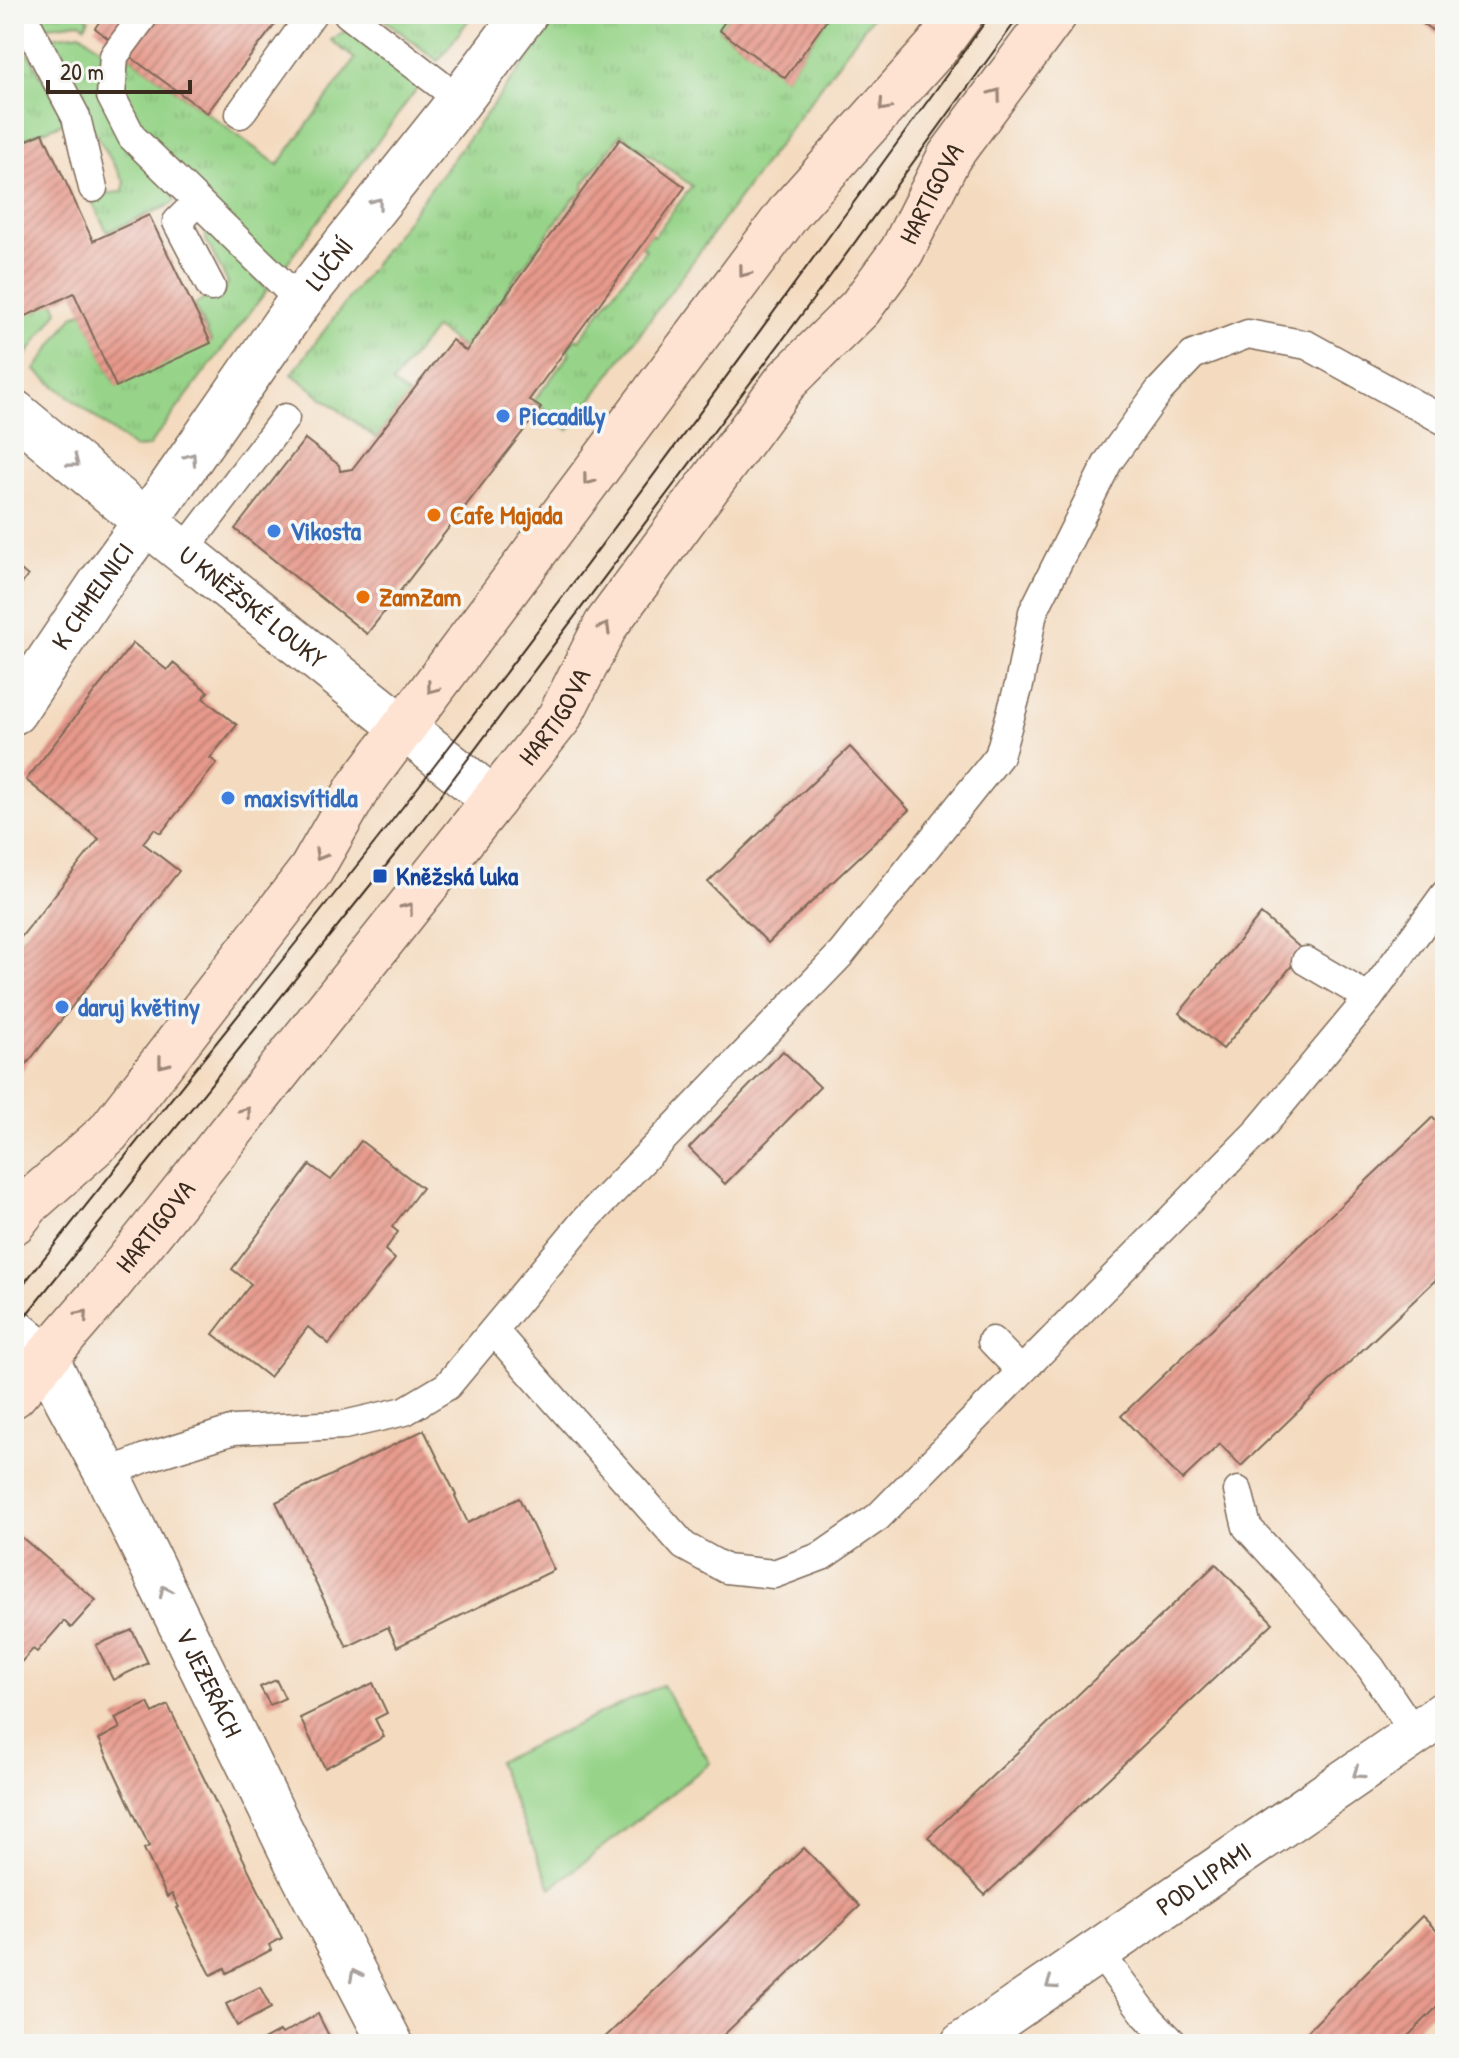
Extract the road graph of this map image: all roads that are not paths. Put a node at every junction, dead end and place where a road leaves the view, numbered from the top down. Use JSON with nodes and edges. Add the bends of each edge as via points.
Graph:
{"nodes":[{"id":1,"x":22,"y":14,"type":"edge"},
{"id":2,"x":145,"y":14,"type":"edge"},
{"id":3,"x":312,"y":14,"type":"edge"},
{"id":4,"x":348,"y":14,"type":"edge"},
{"id":5,"x":525,"y":14,"type":"edge"},
{"id":6,"x":961,"y":14,"type":"edge"},
{"id":7,"x":1055,"y":14,"type":"edge"},
{"id":8,"x":460,"y":100,"type":"junction"},
{"id":9,"x":240,"y":114,"type":"dead end"},
{"id":10,"x":93,"y":188,"type":"dead end"},
{"id":11,"x":197,"y":202,"type":"junction"},
{"id":12,"x":211,"y":287,"type":"dead end"},
{"id":13,"x":300,"y":301,"type":"junction"},
{"id":14,"x":14,"y":412,"type":"edge"},
{"id":15,"x":285,"y":418,"type":"dead end"},
{"id":16,"x":1445,"y":421,"type":"edge"},
{"id":17,"x":146,"y":522,"type":"junction"},
{"id":18,"x":183,"y":552,"type":"junction"},
{"id":19,"x":14,"y":712,"type":"edge"},
{"id":20,"x":402,"y":728,"type":"junction"},
{"id":21,"x":494,"y":800,"type":"junction"},
{"id":22,"x":1445,"y":894,"type":"edge"},
{"id":23,"x":1306,"y":961,"type":"dead end"},
{"id":24,"x":1369,"y":998,"type":"junction"},
{"id":25,"x":14,"y":1222,"type":"edge"},
{"id":26,"x":494,"y":1331,"type":"junction"},
{"id":27,"x":992,"y":1341,"type":"dead end"},
{"id":28,"x":30,"y":1344,"type":"edge"},
{"id":29,"x":1021,"y":1371,"type":"junction"},
{"id":30,"x":14,"y":1395,"type":"edge"},
{"id":31,"x":107,"y":1474,"type":"junction"},
{"id":32,"x":1238,"y":1491,"type":"dead end"},
{"id":33,"x":1430,"y":1724,"type":"edge"},
{"id":34,"x":1098,"y":1951,"type":"junction"},
{"id":35,"x":391,"y":2044,"type":"edge"},
{"id":36,"x":963,"y":2044,"type":"edge"},
{"id":37,"x":1174,"y":2044,"type":"edge"}],
"edges":[{"from":1,"to":10,"type":"lane","via":[[76,117]]},
{"from":2,"to":11,"type":"lane","via":[[114,56],[111,96],[132,137]]},
{"from":3,"to":9,"type":"lane"},
{"from":4,"to":8,"type":"lane"},
{"from":5,"to":8,"type":"street","name":"LUČNÍ"},
{"from":6,"to":20,"type":"main road","one_way":true,"via":[[791,210]]},
{"from":21,"to":7,"type":"main road","name":"HARTIGOVA","one_way":true,"via":[[559,718],[606,625],[776,394],[860,308],[902,251],[949,157]]},
{"from":13,"to":8,"type":"street","name":"LUČNÍ","one_way":true},
{"from":11,"to":12,"type":"lane","via":[[177,222]]},
{"from":11,"to":13,"type":"lane"},
{"from":17,"to":13,"type":"street","name":"LUČNÍ","one_way":true},
{"from":14,"to":17,"type":"street","name":"U KNĚŽSKÉ LOUKY","one_way":true},
{"from":15,"to":18,"type":"lane"},
{"from":16,"to":26,"type":"lane","via":[[1307,345],[1248,334],[1193,355],[1159,391],[1108,462],[1033,612],[999,756],[842,953],[586,1219]]},
{"from":17,"to":18,"type":"street","name":"U KNĚŽSKÉ LOUKY"},
{"from":17,"to":19,"type":"street","name":"K CHMELNICI"},
{"from":18,"to":20,"type":"street","name":"U KNĚŽSKÉ LOUKY"},
{"from":20,"to":21,"type":"street","name":"U KNĚŽSKÉ LOUKY"},
{"from":20,"to":25,"type":"main road","one_way":true,"via":[[358,788],[311,870],[108,1133]]},
{"from":28,"to":21,"type":"main road","name":"HARTIGOVA","one_way":true,"via":[[117,1274]]},
{"from":22,"to":24,"type":"lane"},
{"from":23,"to":24,"type":"lane"},
{"from":24,"to":29,"type":"lane","via":[[1259,1130]]},
{"from":26,"to":29,"type":"lane","via":[[684,1546],[726,1569],[774,1574],[822,1556],[878,1517]]},
{"from":26,"to":31,"type":"lane","via":[[447,1386],[405,1411],[344,1425],[234,1430]]},
{"from":27,"to":29,"type":"lane"},
{"from":28,"to":30,"type":"main road","name":"HARTIGOVA"},
{"from":28,"to":31,"type":"street","name":"V JEZERÁCH"},
{"from":35,"to":31,"type":"street","name":"V JEZERÁCH","one_way":true},
{"from":32,"to":33,"type":"lane","via":[[1247,1527],[1371,1668]]},
{"from":33,"to":34,"type":"street","name":"POD LIPAMI","one_way":true},
{"from":34,"to":36,"type":"street","name":"POD LIPAMI","one_way":true},
{"from":34,"to":37,"type":"lane"}]}
